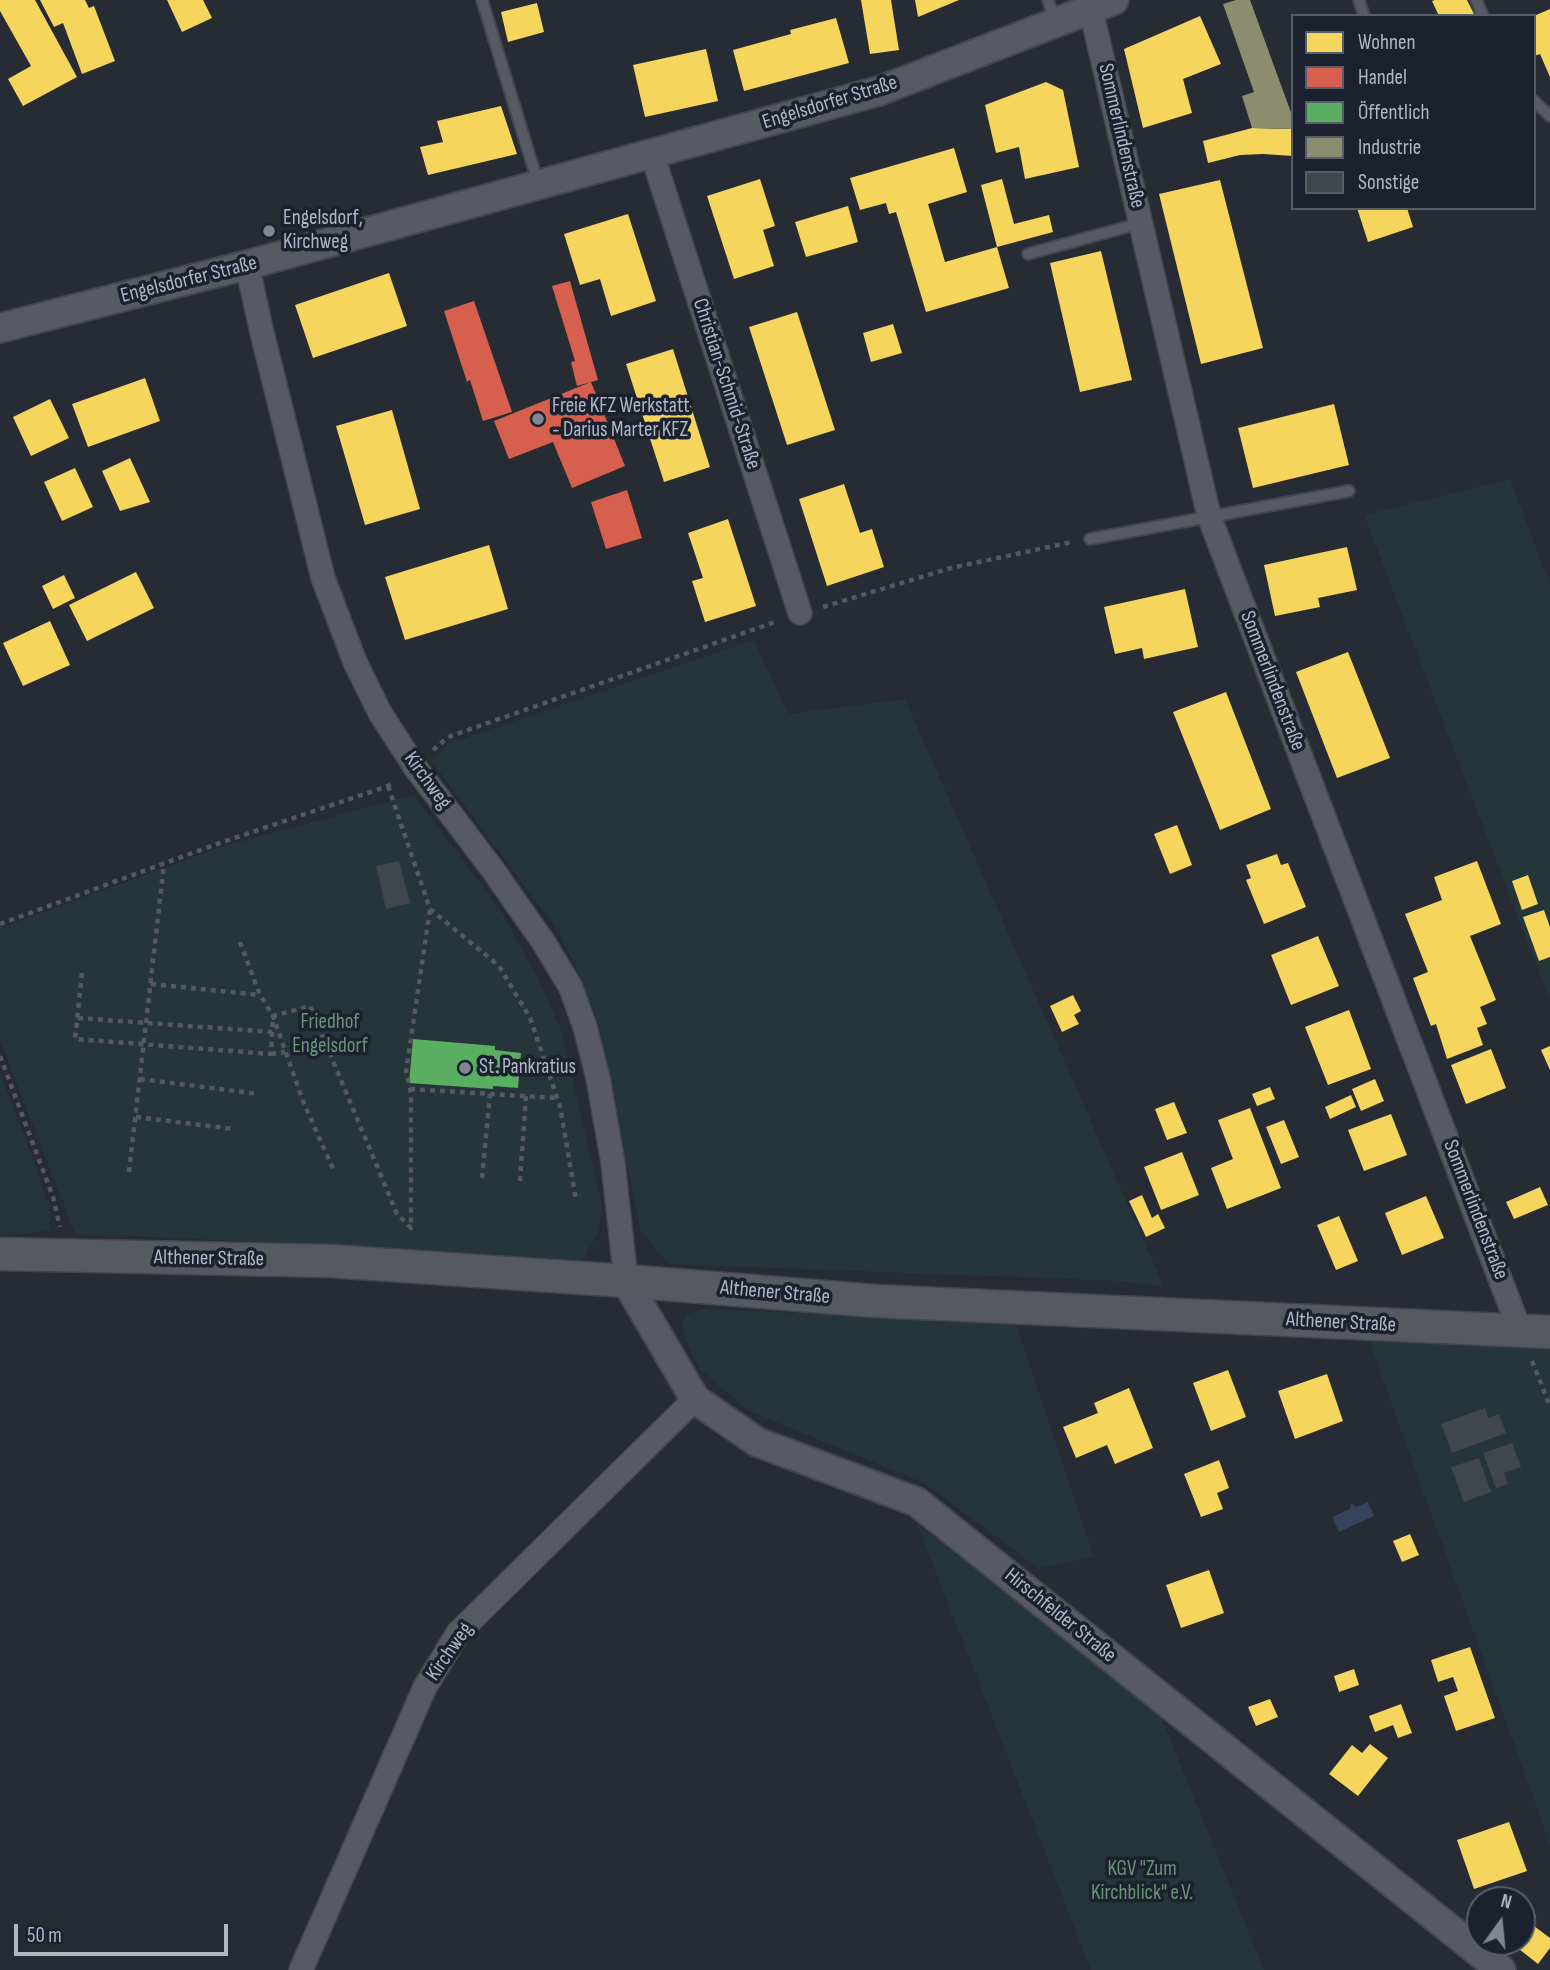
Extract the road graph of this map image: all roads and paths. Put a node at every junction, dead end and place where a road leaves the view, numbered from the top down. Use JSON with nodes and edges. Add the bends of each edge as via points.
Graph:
{"nodes":[{"id":1,"x":482,"y":0,"type":"edge"},
{"id":2,"x":1103,"y":5,"type":"edge"},
{"id":3,"x":1052,"y":12,"type":"edge"},
{"id":4,"x":1536,"y":103,"type":"edge"},
{"id":5,"x":1550,"y":117,"type":"edge"},
{"id":6,"x":652,"y":154,"type":"junction"},
{"id":7,"x":539,"y":185,"type":"junction"},
{"id":8,"x":1141,"y":223,"type":"junction"},
{"id":9,"x":1028,"y":254,"type":"dead end"},
{"id":10,"x":247,"y":265,"type":"junction"},
{"id":11,"x":0,"y":328,"type":"edge"},
{"id":12,"x":1349,"y":491,"type":"dead end"},
{"id":13,"x":1209,"y":516,"type":"junction"},
{"id":14,"x":1090,"y":539,"type":"joint"},
{"id":15,"x":800,"y":613,"type":"junction"},
{"id":16,"x":415,"y":767,"type":"junction"},
{"id":17,"x":388,"y":786,"type":"junction"},
{"id":18,"x":164,"y":864,"type":"junction"},
{"id":19,"x":430,"y":909,"type":"junction"},
{"id":20,"x":0,"y":924,"type":"edge"},
{"id":21,"x":240,"y":942,"type":"dead end"},
{"id":22,"x":82,"y":973,"type":"dead end"},
{"id":23,"x":150,"y":984,"type":"junction"},
{"id":24,"x":260,"y":995,"type":"junction"},
{"id":25,"x":272,"y":1016,"type":"junction"},
{"id":26,"x":78,"y":1018,"type":"junction"},
{"id":27,"x":146,"y":1024,"type":"junction"},
{"id":28,"x":272,"y":1032,"type":"junction"},
{"id":29,"x":144,"y":1044,"type":"junction"},
{"id":30,"x":285,"y":1052,"type":"junction"},
{"id":31,"x":271,"y":1054,"type":"junction"},
{"id":32,"x":0,"y":1056,"type":"edge"},
{"id":33,"x":140,"y":1079,"type":"junction"},
{"id":34,"x":410,"y":1088,"type":"junction"},
{"id":35,"x":259,"y":1094,"type":"dead end"},
{"id":36,"x":489,"y":1094,"type":"junction"},
{"id":37,"x":526,"y":1096,"type":"junction"},
{"id":38,"x":557,"y":1098,"type":"junction"},
{"id":39,"x":135,"y":1117,"type":"junction"},
{"id":40,"x":234,"y":1129,"type":"dead end"},
{"id":41,"x":334,"y":1171,"type":"dead end"},
{"id":42,"x":130,"y":1172,"type":"dead end"},
{"id":43,"x":482,"y":1178,"type":"dead end"},
{"id":44,"x":520,"y":1181,"type":"dead end"},
{"id":45,"x":576,"y":1200,"type":"dead end"},
{"id":46,"x":0,"y":1254,"type":"edge"},
{"id":47,"x":67,"y":1255,"type":"junction"},
{"id":48,"x":626,"y":1281,"type":"junction"},
{"id":49,"x":1535,"y":1332,"type":"edge"},
{"id":50,"x":695,"y":1399,"type":"junction"},
{"id":51,"x":1550,"y":1406,"type":"edge"},
{"id":52,"x":301,"y":1970,"type":"edge"},
{"id":53,"x":1501,"y":1970,"type":"edge"}],
"edges":[{"from":1,"to":7,"type":"lane"},
{"from":2,"to":3,"type":"street","name":"Engelsdorfer Straße"},
{"from":2,"to":8,"type":"street","name":"Sommerlindenstraße"},
{"from":3,"to":6,"type":"street","name":"Engelsdorfer Straße","via":[[879,91]]},
{"from":4,"to":5,"type":"lane"},
{"from":6,"to":7,"type":"street","name":"Engelsdorfer Straße"},
{"from":6,"to":15,"type":"street","name":"Christian-Schmid-Straße"},
{"from":7,"to":10,"type":"street","name":"Engelsdorfer Straße"},
{"from":8,"to":9,"type":"lane"},
{"from":8,"to":13,"type":"street","name":"Sommerlindenstraße"},
{"from":10,"to":11,"type":"street","name":"Engelsdorfer Straße"},
{"from":10,"to":16,"type":"street","name":"Kirchweg","via":[[323,578],[355,662],[380,713]]},
{"from":12,"to":13,"type":"lane"},
{"from":13,"to":14,"type":"lane"},
{"from":13,"to":49,"type":"street","name":"Sommerlindenstraße"},
{"from":14,"to":15,"type":"path","via":[[951,568]]},
{"from":15,"to":16,"type":"path","via":[[448,737]]},
{"from":16,"to":17,"type":"path"},
{"from":16,"to":48,"type":"street","name":"Kirchweg","via":[[493,870],[571,988],[598,1078]]},
{"from":17,"to":18,"type":"path"},
{"from":17,"to":19,"type":"path"},
{"from":18,"to":20,"type":"path"},
{"from":18,"to":23,"type":"path"},
{"from":19,"to":34,"type":"path","via":[[405,1072]]},
{"from":19,"to":38,"type":"path","via":[[499,966],[530,1018]]},
{"from":21,"to":24,"type":"path"},
{"from":22,"to":26,"type":"path"},
{"from":23,"to":24,"type":"path"},
{"from":23,"to":27,"type":"path"},
{"from":24,"to":25,"type":"path"},
{"from":25,"to":28,"type":"path"},
{"from":25,"to":30,"type":"path"},
{"from":25,"to":34,"type":"path","via":[[310,1006],[397,1214],[411,1228]]},
{"from":26,"to":27,"type":"path"},
{"from":26,"to":29,"type":"path","via":[[75,1039]]},
{"from":27,"to":28,"type":"path"},
{"from":27,"to":29,"type":"path"},
{"from":28,"to":31,"type":"path"},
{"from":29,"to":31,"type":"path"},
{"from":29,"to":33,"type":"path"},
{"from":30,"to":31,"type":"path"},
{"from":30,"to":41,"type":"path"},
{"from":32,"to":47,"type":"path","via":[[53,1197]]},
{"from":33,"to":35,"type":"path"},
{"from":33,"to":39,"type":"path"},
{"from":34,"to":36,"type":"path"},
{"from":36,"to":37,"type":"path"},
{"from":36,"to":43,"type":"path"},
{"from":37,"to":38,"type":"path"},
{"from":37,"to":44,"type":"path"},
{"from":38,"to":45,"type":"path"},
{"from":39,"to":40,"type":"path"},
{"from":39,"to":42,"type":"path"},
{"from":46,"to":47,"type":"main road","name":"Althener Straße"},
{"from":47,"to":48,"type":"main road","name":"Althener Straße","via":[[330,1261]]},
{"from":48,"to":49,"type":"main road","name":"Althener Straße","via":[[876,1301]]},
{"from":48,"to":50,"type":"street","name":"Hirschfelder Straße"},
{"from":49,"to":51,"type":"path"},
{"from":50,"to":52,"type":"street","name":"Kirchweg","via":[[458,1633],[425,1687]]},
{"from":50,"to":53,"type":"street","name":"Hirschfelder Straße","via":[[757,1442],[917,1502]]}]}
